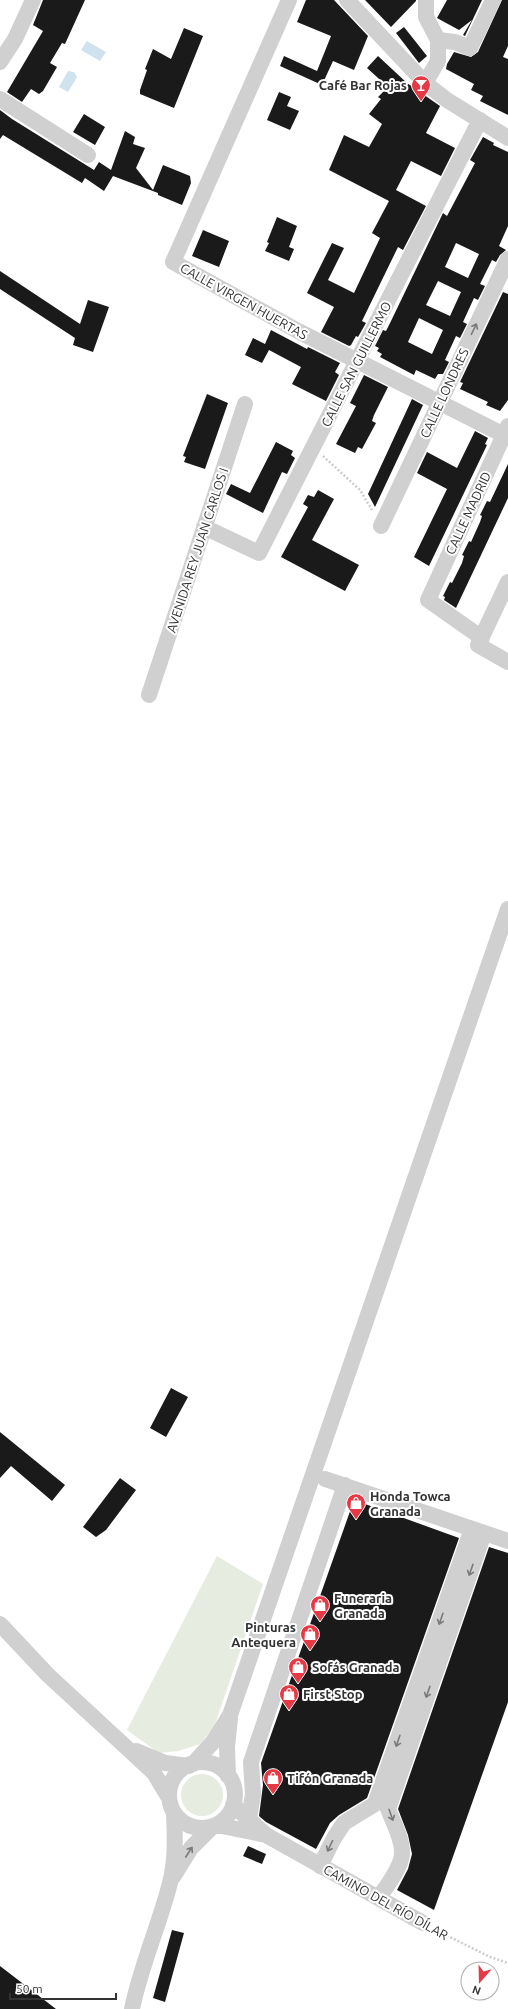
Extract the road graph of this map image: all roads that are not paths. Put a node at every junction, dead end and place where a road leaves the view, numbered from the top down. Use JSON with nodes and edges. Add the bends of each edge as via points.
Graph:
{"nodes":[{"id":1,"x":33,"y":0,"type":"edge"},
{"id":2,"x":289,"y":0,"type":"edge"},
{"id":3,"x":347,"y":0,"type":"edge"},
{"id":4,"x":426,"y":0,"type":"edge"},
{"id":5,"x":493,"y":0,"type":"edge"},
{"id":6,"x":438,"y":40,"type":"junction"},
{"id":7,"x":0,"y":62,"type":"edge"},
{"id":8,"x":425,"y":83,"type":"junction"},
{"id":9,"x":0,"y":99,"type":"edge"},
{"id":10,"x":480,"y":120,"type":"junction"},
{"id":11,"x":508,"y":138,"type":"edge"},
{"id":12,"x":88,"y":156,"type":"dead end"},
{"id":13,"x":508,"y":259,"type":"edge"},
{"id":14,"x":358,"y":361,"type":"junction"},
{"id":15,"x":439,"y":402,"type":"junction"},
{"id":16,"x":245,"y":404,"type":"dead end"},
{"id":17,"x":507,"y":433,"type":"edge"},
{"id":18,"x":381,"y":526,"type":"road end"},
{"id":19,"x":204,"y":527,"type":"junction"},
{"id":20,"x":508,"y":582,"type":"edge"},
{"id":21,"x":480,"y":642,"type":"junction"},
{"id":22,"x":508,"y":662,"type":"edge"},
{"id":23,"x":149,"y":695,"type":"dead end"},
{"id":24,"x":508,"y":909,"type":"edge"},
{"id":25,"x":325,"y":1478,"type":"dead end"},
{"id":26,"x":345,"y":1485,"type":"junction"},
{"id":27,"x":478,"y":1531,"type":"junction"},
{"id":28,"x":508,"y":1541,"type":"edge"},
{"id":29,"x":0,"y":1624,"type":"edge"},
{"id":30,"x":230,"y":1715,"type":"junction"},
{"id":31,"x":128,"y":1748,"type":"junction"},
{"id":32,"x":191,"y":1765,"type":"junction"},
{"id":33,"x":228,"y":1776,"type":"junction"},
{"id":34,"x":172,"y":1805,"type":"junction"},
{"id":35,"x":234,"y":1805,"type":"junction"},
{"id":36,"x":249,"y":1820,"type":"junction"},
{"id":37,"x":215,"y":1825,"type":"junction"},
{"id":38,"x":266,"y":1835,"type":"junction"},
{"id":39,"x":320,"y":1866,"type":"junction"},
{"id":40,"x":170,"y":1882,"type":"junction"},
{"id":41,"x":379,"y":1898,"type":"junction"},
{"id":42,"x":423,"y":1923,"type":"road end"},
{"id":43,"x":132,"y":2009,"type":"edge"}],
"edges":[{"from":1,"to":7,"type":"street","via":[[15,39]]},
{"from":2,"to":14,"type":"street","name":"CALLE VIRGEN HUERTAS","via":[[173,262]]},
{"from":3,"to":8,"type":"street"},
{"from":4,"to":6,"type":"street","via":[[426,17]]},
{"from":5,"to":6,"type":"street","via":[[470,48],[455,42]]},
{"from":6,"to":8,"type":"street","via":[[438,61]]},
{"from":8,"to":10,"type":"street"},
{"from":9,"to":12,"type":"street"},
{"from":10,"to":11,"type":"street"},
{"from":10,"to":14,"type":"street","name":"CALLE SAN GUILLERMO"},
{"from":15,"to":13,"type":"street","name":"CALLE LONDRES","one_way":true},
{"from":14,"to":15,"type":"street","name":"CALLE VIRGEN HUERTAS"},
{"from":14,"to":19,"type":"street","name":"CALLE SAN GUILLERMO","via":[[259,553]]},
{"from":15,"to":17,"type":"street","name":"CALLE VIRGEN HUERTAS"},
{"from":15,"to":18,"type":"street","name":"CALLE LONDRES"},
{"from":16,"to":19,"type":"street","name":"AVENIDA REY JUAN CARLOS I"},
{"from":17,"to":21,"type":"street","name":"CALLE MADRID","via":[[428,600]]},
{"from":19,"to":23,"type":"street","name":"AVENIDA REY JUAN CARLOS I"},
{"from":20,"to":21,"type":"street"},
{"from":21,"to":22,"type":"street"},
{"from":24,"to":30,"type":"street"},
{"from":25,"to":26,"type":"street"},
{"from":26,"to":27,"type":"street"},
{"from":26,"to":36,"type":"street","via":[[251,1762],[253,1794]]},
{"from":27,"to":28,"type":"street"},
{"from":27,"to":39,"type":"street","one_way":true,"via":[[375,1804],[344,1823]]},
{"from":27,"to":41,"type":"street","one_way":true,"via":[[388,1809],[401,1844],[402,1855]]},
{"from":29,"to":31,"type":"street","via":[[48,1675]]},
{"from":30,"to":32,"type":"street","via":[[213,1742]]},
{"from":30,"to":33,"type":"street"},
{"from":31,"to":32,"type":"street","via":[[165,1763]]},
{"from":31,"to":34,"type":"street","via":[[154,1773]]},
{"from":32,"to":33,"type":"street","via":[[212,1764]]},
{"from":32,"to":34,"type":"street","via":[[180,1771],[174,1779],[170,1788]]},
{"from":33,"to":35,"type":"street","via":[[233,1784]]},
{"from":34,"to":37,"type":"street","via":[[181,1820],[189,1825],[199,1828]]},
{"from":34,"to":40,"type":"street","via":[[174,1856]]},
{"from":35,"to":36,"type":"street","name":"CAMINO DEL RÍO DÍLAR"},
{"from":35,"to":37,"type":"street","via":[[227,1816]]},
{"from":36,"to":38,"type":"street","name":"CAMINO DEL RÍO DÍLAR"},
{"from":37,"to":38,"type":"street","name":"CAMINO DEL RÍO DÍLAR"},
{"from":40,"to":37,"type":"street","one_way":true,"via":[[191,1848]]},
{"from":38,"to":39,"type":"street","name":"CAMINO DEL RÍO DÍLAR"},
{"from":39,"to":41,"type":"street","name":"CAMINO DEL RÍO DÍLAR"},
{"from":40,"to":43,"type":"street","via":[[138,1981]]},
{"from":41,"to":42,"type":"street","name":"CAMINO DEL RÍO DÍLAR"}]}
